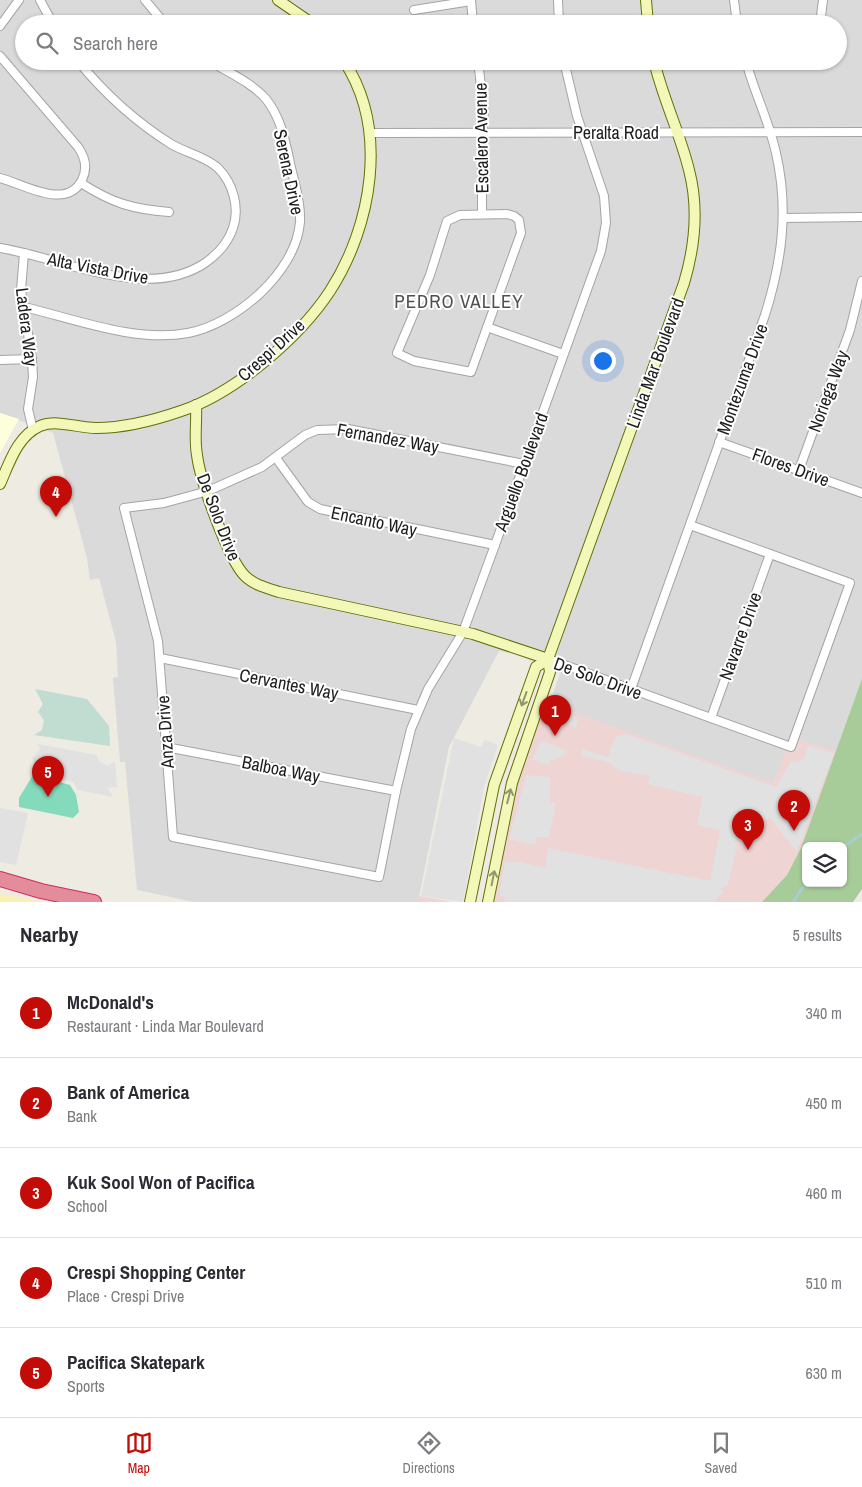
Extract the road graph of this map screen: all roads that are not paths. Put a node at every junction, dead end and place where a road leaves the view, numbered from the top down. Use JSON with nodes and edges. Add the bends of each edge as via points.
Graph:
{"nodes":[{"id":1,"x":19,"y":0,"type":"edge"},
{"id":2,"x":40,"y":0,"type":"edge"},
{"id":3,"x":145,"y":0,"type":"edge"},
{"id":4,"x":278,"y":0,"type":"edge"},
{"id":5,"x":472,"y":0,"type":"edge"},
{"id":6,"x":558,"y":0,"type":"edge"},
{"id":7,"x":646,"y":0,"type":"edge"},
{"id":8,"x":734,"y":0,"type":"edge"},
{"id":9,"x":823,"y":0,"type":"edge"},
{"id":10,"x":414,"y":10,"type":"dead end"},
{"id":11,"x":48,"y":15,"type":"edge"},
{"id":12,"x":158,"y":15,"type":"edge"},
{"id":13,"x":300,"y":15,"type":"edge"},
{"id":14,"x":473,"y":15,"type":"edge"},
{"id":15,"x":559,"y":15,"type":"edge"},
{"id":16,"x":647,"y":15,"type":"edge"},
{"id":17,"x":736,"y":15,"type":"edge"},
{"id":18,"x":821,"y":15,"type":"edge"},
{"id":19,"x":0,"y":26,"type":"edge"},
{"id":20,"x":0,"y":56,"type":"edge"},
{"id":21,"x":86,"y":70,"type":"edge"},
{"id":22,"x":225,"y":70,"type":"edge"},
{"id":23,"x":349,"y":70,"type":"edge"},
{"id":24,"x":479,"y":70,"type":"edge"},
{"id":25,"x":566,"y":70,"type":"edge"},
{"id":26,"x":656,"y":70,"type":"edge"},
{"id":27,"x":749,"y":70,"type":"edge"},
{"id":28,"x":371,"y":132,"type":"junction"},
{"id":29,"x":482,"y":132,"type":"junction"},
{"id":30,"x":582,"y":132,"type":"junction"},
{"id":31,"x":862,"y":132,"type":"edge"},
{"id":32,"x":676,"y":133,"type":"junction"},
{"id":33,"x":770,"y":133,"type":"junction"},
{"id":34,"x":0,"y":178,"type":"edge"},
{"id":35,"x":81,"y":183,"type":"junction"},
{"id":36,"x":169,"y":212,"type":"dead end"},
{"id":37,"x":482,"y":214,"type":"junction"},
{"id":38,"x":784,"y":218,"type":"junction"},
{"id":39,"x":862,"y":218,"type":"edge"},
{"id":40,"x":0,"y":248,"type":"edge"},
{"id":41,"x":24,"y":253,"type":"junction"},
{"id":42,"x":862,"y":281,"type":"edge"},
{"id":43,"x":24,"y":308,"type":"junction"},
{"id":44,"x":487,"y":327,"type":"junction"},
{"id":45,"x":563,"y":354,"type":"junction"},
{"id":46,"x":32,"y":359,"type":"junction"},
{"id":47,"x":0,"y":360,"type":"edge"},
{"id":48,"x":196,"y":405,"type":"junction"},
{"id":49,"x":33,"y":430,"type":"junction"},
{"id":50,"x":719,"y":442,"type":"junction"},
{"id":51,"x":276,"y":458,"type":"junction"},
{"id":52,"x":524,"y":464,"type":"junction"},
{"id":53,"x":799,"y":470,"type":"junction"},
{"id":54,"x":0,"y":484,"type":"edge"},
{"id":55,"x":208,"y":491,"type":"junction"},
{"id":56,"x":862,"y":493,"type":"edge"},
{"id":57,"x":690,"y":525,"type":"junction"},
{"id":58,"x":495,"y":545,"type":"junction"},
{"id":59,"x":770,"y":554,"type":"junction"},
{"id":60,"x":462,"y":632,"type":"junction"},
{"id":61,"x":160,"y":658,"type":"junction"},
{"id":62,"x":548,"y":660,"type":"junction"},
{"id":63,"x":631,"y":690,"type":"junction"},
{"id":64,"x":418,"y":710,"type":"junction"},
{"id":65,"x":710,"y":718,"type":"junction"},
{"id":66,"x":166,"y":747,"type":"junction"},
{"id":67,"x":396,"y":791,"type":"junction"},
{"id":68,"x":379,"y":877,"type":"joint"},
{"id":69,"x":0,"y":879,"type":"edge"},
{"id":70,"x":0,"y":889,"type":"edge"},
{"id":71,"x":41,"y":892,"type":"junction"},
{"id":72,"x":94,"y":902,"type":"edge"},
{"id":73,"x":470,"y":902,"type":"edge"},
{"id":74,"x":488,"y":902,"type":"edge"}],
"edges":[{"from":1,"to":19,"type":"street"},
{"from":2,"to":11,"type":"street"},
{"from":3,"to":12,"type":"street"},
{"from":4,"to":13,"type":"street"},
{"from":5,"to":10,"type":"street"},
{"from":5,"to":14,"type":"street"},
{"from":6,"to":15,"type":"street"},
{"from":7,"to":16,"type":"street"},
{"from":8,"to":17,"type":"street"},
{"from":9,"to":18,"type":"street"},
{"from":20,"to":35,"type":"street","via":[[83,154],[86,169]]},
{"from":21,"to":41,"type":"street","name":"Alta Vista Drive","via":[[143,125],[173,145],[217,167],[233,194],[234,224],[226,243],[211,258],[183,274],[162,279],[125,277]]},
{"from":22,"to":43,"type":"street","name":"Serena Drive","via":[[257,90],[272,107],[281,126],[300,216],[295,244],[283,266],[241,309],[212,326],[189,333],[142,335]]},
{"from":23,"to":28,"type":"street","name":"Crespi Drive","via":[[360,91]]},
{"from":24,"to":29,"type":"street","name":"Escalero Avenue"},
{"from":25,"to":30,"type":"street","name":"Arguello Boulevard"},
{"from":26,"to":32,"type":"street","name":"Linda Mar Boulevard"},
{"from":27,"to":33,"type":"street","name":"Montezuma Drive"},
{"from":28,"to":29,"type":"street","name":"Peralta Road"},
{"from":28,"to":48,"type":"street","name":"Crespi Drive","via":[[372,162],[364,205],[350,250],[329,292],[296,331],[261,364]]},
{"from":29,"to":30,"type":"street","name":"Peralta Road"},
{"from":29,"to":37,"type":"street","name":"Escalero Avenue"},
{"from":30,"to":32,"type":"street","name":"Peralta Road"},
{"from":30,"to":45,"type":"street","name":"Arguello Boulevard","via":[[604,196],[606,223],[601,251]]},
{"from":31,"to":33,"type":"street","name":"Peralta Road"},
{"from":32,"to":33,"type":"street","name":"Peralta Road"},
{"from":32,"to":62,"type":"street","name":"Linda Mar Boulevard","via":[[690,171],[694,202],[694,235],[688,267]]},
{"from":33,"to":38,"type":"street","name":"Montezuma Drive","via":[[780,173]]},
{"from":34,"to":35,"type":"street","via":[[60,196]]},
{"from":35,"to":36,"type":"street","via":[[127,207]]},
{"from":37,"to":44,"type":"street","via":[[514,216],[521,227]]},
{"from":37,"to":44,"type":"street","via":[[460,214],[447,221],[430,275],[397,353],[414,361],[471,372]]},
{"from":38,"to":39,"type":"street"},
{"from":38,"to":50,"type":"street","name":"Montezuma Drive","via":[[773,290]]},
{"from":40,"to":41,"type":"street","name":"Alta Vista Drive"},
{"from":41,"to":43,"type":"street","name":"Ladera Way","via":[[20,282]]},
{"from":42,"to":53,"type":"street","name":"Noriega Way","via":[[850,330]]},
{"from":43,"to":46,"type":"street","name":"Ladera Way"},
{"from":44,"to":45,"type":"street"},
{"from":45,"to":52,"type":"street","name":"Arguello Boulevard"},
{"from":46,"to":47,"type":"street"},
{"from":46,"to":49,"type":"street","name":"Ladera Way","via":[[28,409]]},
{"from":48,"to":49,"type":"street","name":"Crespi Drive","via":[[122,426],[96,428],[53,423]]},
{"from":48,"to":55,"type":"street","name":"De Solo Drive","via":[[197,457]]},
{"from":49,"to":54,"type":"street","via":[[18,446]]},
{"from":50,"to":53,"type":"street","name":"Flores Drive"},
{"from":50,"to":57,"type":"street","name":"Montezuma Drive"},
{"from":51,"to":52,"type":"street","name":"Fernandez Way","via":[[305,436],[331,428]]},
{"from":51,"to":55,"type":"street","name":"Fernandez Way","via":[[247,475]]},
{"from":51,"to":58,"type":"street","name":"Encanto Way","via":[[308,502],[320,509]]},
{"from":52,"to":58,"type":"street","name":"Arguello Boulevard"},
{"from":53,"to":56,"type":"street","name":"Flores Drive"},
{"from":55,"to":60,"type":"street","name":"De Solo Drive","via":[[235,564],[260,586]]},
{"from":55,"to":61,"type":"street","name":"Anza Drive","via":[[164,503],[124,508],[154,620]]},
{"from":57,"to":59,"type":"street","name":"De Solo Drive"},
{"from":57,"to":63,"type":"street","name":"Montezuma Drive"},
{"from":58,"to":60,"type":"street","name":"Arguello Boulevard"},
{"from":59,"to":65,"type":"street","name":"Navarre Drive"},
{"from":59,"to":65,"type":"street","name":"De Solo Drive","via":[[850,583],[791,747]]},
{"from":60,"to":62,"type":"street","name":"De Solo Drive"},
{"from":60,"to":64,"type":"street","name":"Arguello Boulevard"},
{"from":61,"to":64,"type":"street","name":"Cervantes Way"},
{"from":61,"to":66,"type":"street","name":"Anza Drive"},
{"from":62,"to":63,"type":"street","name":"De Solo Drive"},
{"from":62,"to":73,"type":"street","name":"Linda Mar Boulevard","one_way":true,"via":[[536,667],[496,777]]},
{"from":74,"to":62,"type":"street","name":"Linda Mar Boulevard","one_way":true,"via":[[512,783],[550,672]]},
{"from":63,"to":65,"type":"street","name":"De Solo Drive"},
{"from":64,"to":67,"type":"street","name":"Arguello Boulevard"},
{"from":66,"to":67,"type":"street","name":"Balboa Way"},
{"from":66,"to":68,"type":"street","name":"Anza Drive","via":[[174,837]]},
{"from":67,"to":68,"type":"street","name":"Arguello Boulevard"},
{"from":69,"to":71,"type":"highway"},
{"from":70,"to":71,"type":"highway"},
{"from":71,"to":72,"type":"highway"}]}
